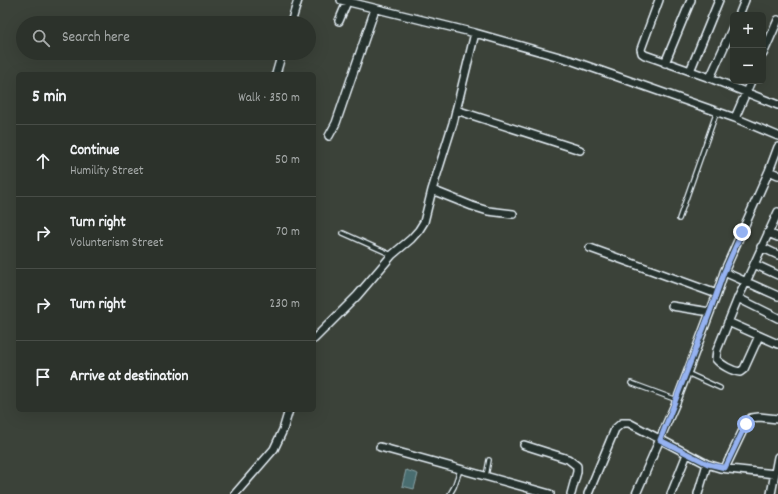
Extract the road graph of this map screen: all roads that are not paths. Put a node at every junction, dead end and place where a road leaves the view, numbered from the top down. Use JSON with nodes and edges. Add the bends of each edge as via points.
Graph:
{"nodes":[{"id":1,"x":298,"y":0,"type":"edge"},
{"id":2,"x":660,"y":0,"type":"edge"},
{"id":3,"x":691,"y":0,"type":"edge"},
{"id":4,"x":719,"y":0,"type":"edge"},
{"id":5,"x":745,"y":0,"type":"edge"},
{"id":6,"x":344,"y":1,"type":"edge"},
{"id":7,"x":356,"y":2,"type":"edge"},
{"id":8,"x":375,"y":9,"type":"junction"},
{"id":9,"x":740,"y":12,"type":"edge"},
{"id":10,"x":293,"y":16,"type":"edge"},
{"id":11,"x":778,"y":20,"type":"edge"},
{"id":12,"x":339,"y":21,"type":"dead end"},
{"id":13,"x":475,"y":33,"type":"junction"},
{"id":14,"x":730,"y":34,"type":"edge"},
{"id":15,"x":766,"y":48,"type":"edge"},
{"id":16,"x":280,"y":60,"type":"edge"},
{"id":17,"x":665,"y":62,"type":"junction"},
{"id":18,"x":690,"y":71,"type":"junction"},
{"id":19,"x":277,"y":72,"type":"edge"},
{"id":20,"x":710,"y":78,"type":"junction"},
{"id":21,"x":750,"y":84,"type":"edge"},
{"id":22,"x":746,"y":92,"type":"junction"},
{"id":23,"x":778,"y":105,"type":"edge"},
{"id":24,"x":456,"y":110,"type":"junction"},
{"id":25,"x":717,"y":112,"type":"junction"},
{"id":26,"x":735,"y":118,"type":"junction"},
{"id":27,"x":329,"y":136,"type":"dead end"},
{"id":28,"x":778,"y":136,"type":"edge"},
{"id":29,"x":778,"y":147,"type":"edge"},
{"id":30,"x":580,"y":150,"type":"dead end"},
{"id":31,"x":769,"y":171,"type":"junction"},
{"id":32,"x":778,"y":175,"type":"edge"},
{"id":33,"x":432,"y":190,"type":"junction"},
{"id":34,"x":513,"y":214,"type":"dead end"},
{"id":35,"x":777,"y":215,"type":"edge"},
{"id":36,"x":679,"y":219,"type":"dead end"},
{"id":37,"x":342,"y":232,"type":"dead end"},
{"id":38,"x":768,"y":233,"type":"junction"},
{"id":39,"x":778,"y":237,"type":"edge"},
{"id":40,"x":761,"y":247,"type":"junction"},
{"id":41,"x":590,"y":248,"type":"dead end"},
{"id":42,"x":392,"y":255,"type":"junction"},
{"id":43,"x":778,"y":255,"type":"edge"},
{"id":44,"x":754,"y":264,"type":"junction"},
{"id":45,"x":724,"y":272,"type":"junction"},
{"id":46,"x":778,"y":275,"type":"edge"},
{"id":47,"x":746,"y":282,"type":"junction"},
{"id":48,"x":717,"y":294,"type":"junction"},
{"id":49,"x":778,"y":296,"type":"edge"},
{"id":50,"x":738,"y":298,"type":"junction"},
{"id":51,"x":672,"y":306,"type":"dead end"},
{"id":52,"x":710,"y":312,"type":"junction"},
{"id":53,"x":778,"y":318,"type":"edge"},
{"id":54,"x":728,"y":322,"type":"junction"},
{"id":55,"x":759,"y":336,"type":"junction"},
{"id":56,"x":316,"y":337,"type":"edge"},
{"id":57,"x":778,"y":344,"type":"edge"},
{"id":58,"x":686,"y":372,"type":"junction"},
{"id":59,"x":631,"y":384,"type":"dead end"},
{"id":60,"x":720,"y":388,"type":"dead end"},
{"id":61,"x":677,"y":400,"type":"junction"},
{"id":62,"x":288,"y":412,"type":"edge"},
{"id":63,"x":778,"y":419,"type":"edge"},
{"id":64,"x":660,"y":440,"type":"junction"},
{"id":65,"x":524,"y":445,"type":"dead end"},
{"id":66,"x":380,"y":448,"type":"dead end"},
{"id":67,"x":687,"y":454,"type":"junction"},
{"id":68,"x":778,"y":457,"type":"edge"},
{"id":69,"x":489,"y":460,"type":"dead end"},
{"id":70,"x":708,"y":464,"type":"junction"},
{"id":71,"x":725,"y":468,"type":"junction"},
{"id":72,"x":460,"y":470,"type":"junction"},
{"id":73,"x":775,"y":474,"type":"junction"},
{"id":74,"x":486,"y":476,"type":"junction"},
{"id":75,"x":235,"y":494,"type":"edge"},
{"id":76,"x":450,"y":494,"type":"edge"},
{"id":77,"x":550,"y":494,"type":"edge"},
{"id":78,"x":571,"y":494,"type":"edge"},
{"id":79,"x":588,"y":494,"type":"edge"},
{"id":80,"x":636,"y":494,"type":"edge"},
{"id":81,"x":670,"y":494,"type":"edge"},
{"id":82,"x":698,"y":494,"type":"edge"},
{"id":83,"x":771,"y":494,"type":"edge"}],
"edges":[{"from":1,"to":10,"type":"street"},
{"from":2,"to":17,"type":"street","via":[[641,49],[645,55]]},
{"from":3,"to":17,"type":"street"},
{"from":4,"to":18,"type":"street"},
{"from":5,"to":9,"type":"street"},
{"from":6,"to":7,"type":"street"},
{"from":6,"to":12,"type":"street"},
{"from":7,"to":8,"type":"street"},
{"from":8,"to":13,"type":"street"},
{"from":8,"to":27,"type":"street","via":[[336,124]]},
{"from":11,"to":15,"type":"street"},
{"from":13,"to":24,"type":"street"},
{"from":13,"to":25,"type":"street","via":[[570,60]]},
{"from":14,"to":20,"type":"street"},
{"from":16,"to":19,"type":"street"},
{"from":17,"to":18,"type":"street"},
{"from":18,"to":20,"type":"street"},
{"from":20,"to":22,"type":"street"},
{"from":21,"to":22,"type":"street"},
{"from":22,"to":23,"type":"street"},
{"from":22,"to":26,"type":"street"},
{"from":24,"to":30,"type":"street"},
{"from":24,"to":33,"type":"street"},
{"from":25,"to":26,"type":"street"},
{"from":25,"to":36,"type":"lane"},
{"from":26,"to":28,"type":"street"},
{"from":29,"to":31,"type":"street"},
{"from":31,"to":32,"type":"street"},
{"from":31,"to":45,"type":"street"},
{"from":33,"to":34,"type":"street","via":[[488,211]]},
{"from":33,"to":42,"type":"street","via":[[420,230]]},
{"from":35,"to":38,"type":"street"},
{"from":37,"to":42,"type":"lane"},
{"from":38,"to":39,"type":"street"},
{"from":38,"to":40,"type":"street"},
{"from":40,"to":43,"type":"street"},
{"from":40,"to":44,"type":"street"},
{"from":41,"to":48,"type":"street"},
{"from":42,"to":56,"type":"street","via":[[357,296]]},
{"from":44,"to":46,"type":"street"},
{"from":44,"to":47,"type":"street"},
{"from":45,"to":47,"type":"street"},
{"from":45,"to":48,"type":"street"},
{"from":47,"to":49,"type":"street"},
{"from":47,"to":50,"type":"street"},
{"from":48,"to":52,"type":"street"},
{"from":50,"to":53,"type":"street"},
{"from":50,"to":54,"type":"street"},
{"from":51,"to":52,"type":"street"},
{"from":52,"to":58,"type":"street"},
{"from":54,"to":55,"type":"street"},
{"from":54,"to":55,"type":"street","via":[[716,358],[736,371],[740,372],[744,368]]},
{"from":55,"to":57,"type":"street"},
{"from":58,"to":60,"type":"lane"},
{"from":58,"to":61,"type":"street"},
{"from":59,"to":61,"type":"lane"},
{"from":61,"to":64,"type":"street"},
{"from":62,"to":75,"type":"street","via":[[274,449]]},
{"from":63,"to":71,"type":"street","via":[[751,418]]},
{"from":64,"to":67,"type":"street"},
{"from":64,"to":79,"type":"street","via":[[625,422],[619,424]]},
{"from":64,"to":80,"type":"street"},
{"from":65,"to":78,"type":"street","via":[[568,459],[577,466]]},
{"from":66,"to":72,"type":"street"},
{"from":67,"to":70,"type":"street"},
{"from":67,"to":81,"type":"street"},
{"from":68,"to":73,"type":"street"},
{"from":69,"to":74,"type":"lane"},
{"from":70,"to":71,"type":"street"},
{"from":70,"to":82,"type":"street"},
{"from":71,"to":73,"type":"street"},
{"from":72,"to":74,"type":"street"},
{"from":72,"to":76,"type":"lane"},
{"from":73,"to":83,"type":"street"},
{"from":74,"to":77,"type":"street"}]}
